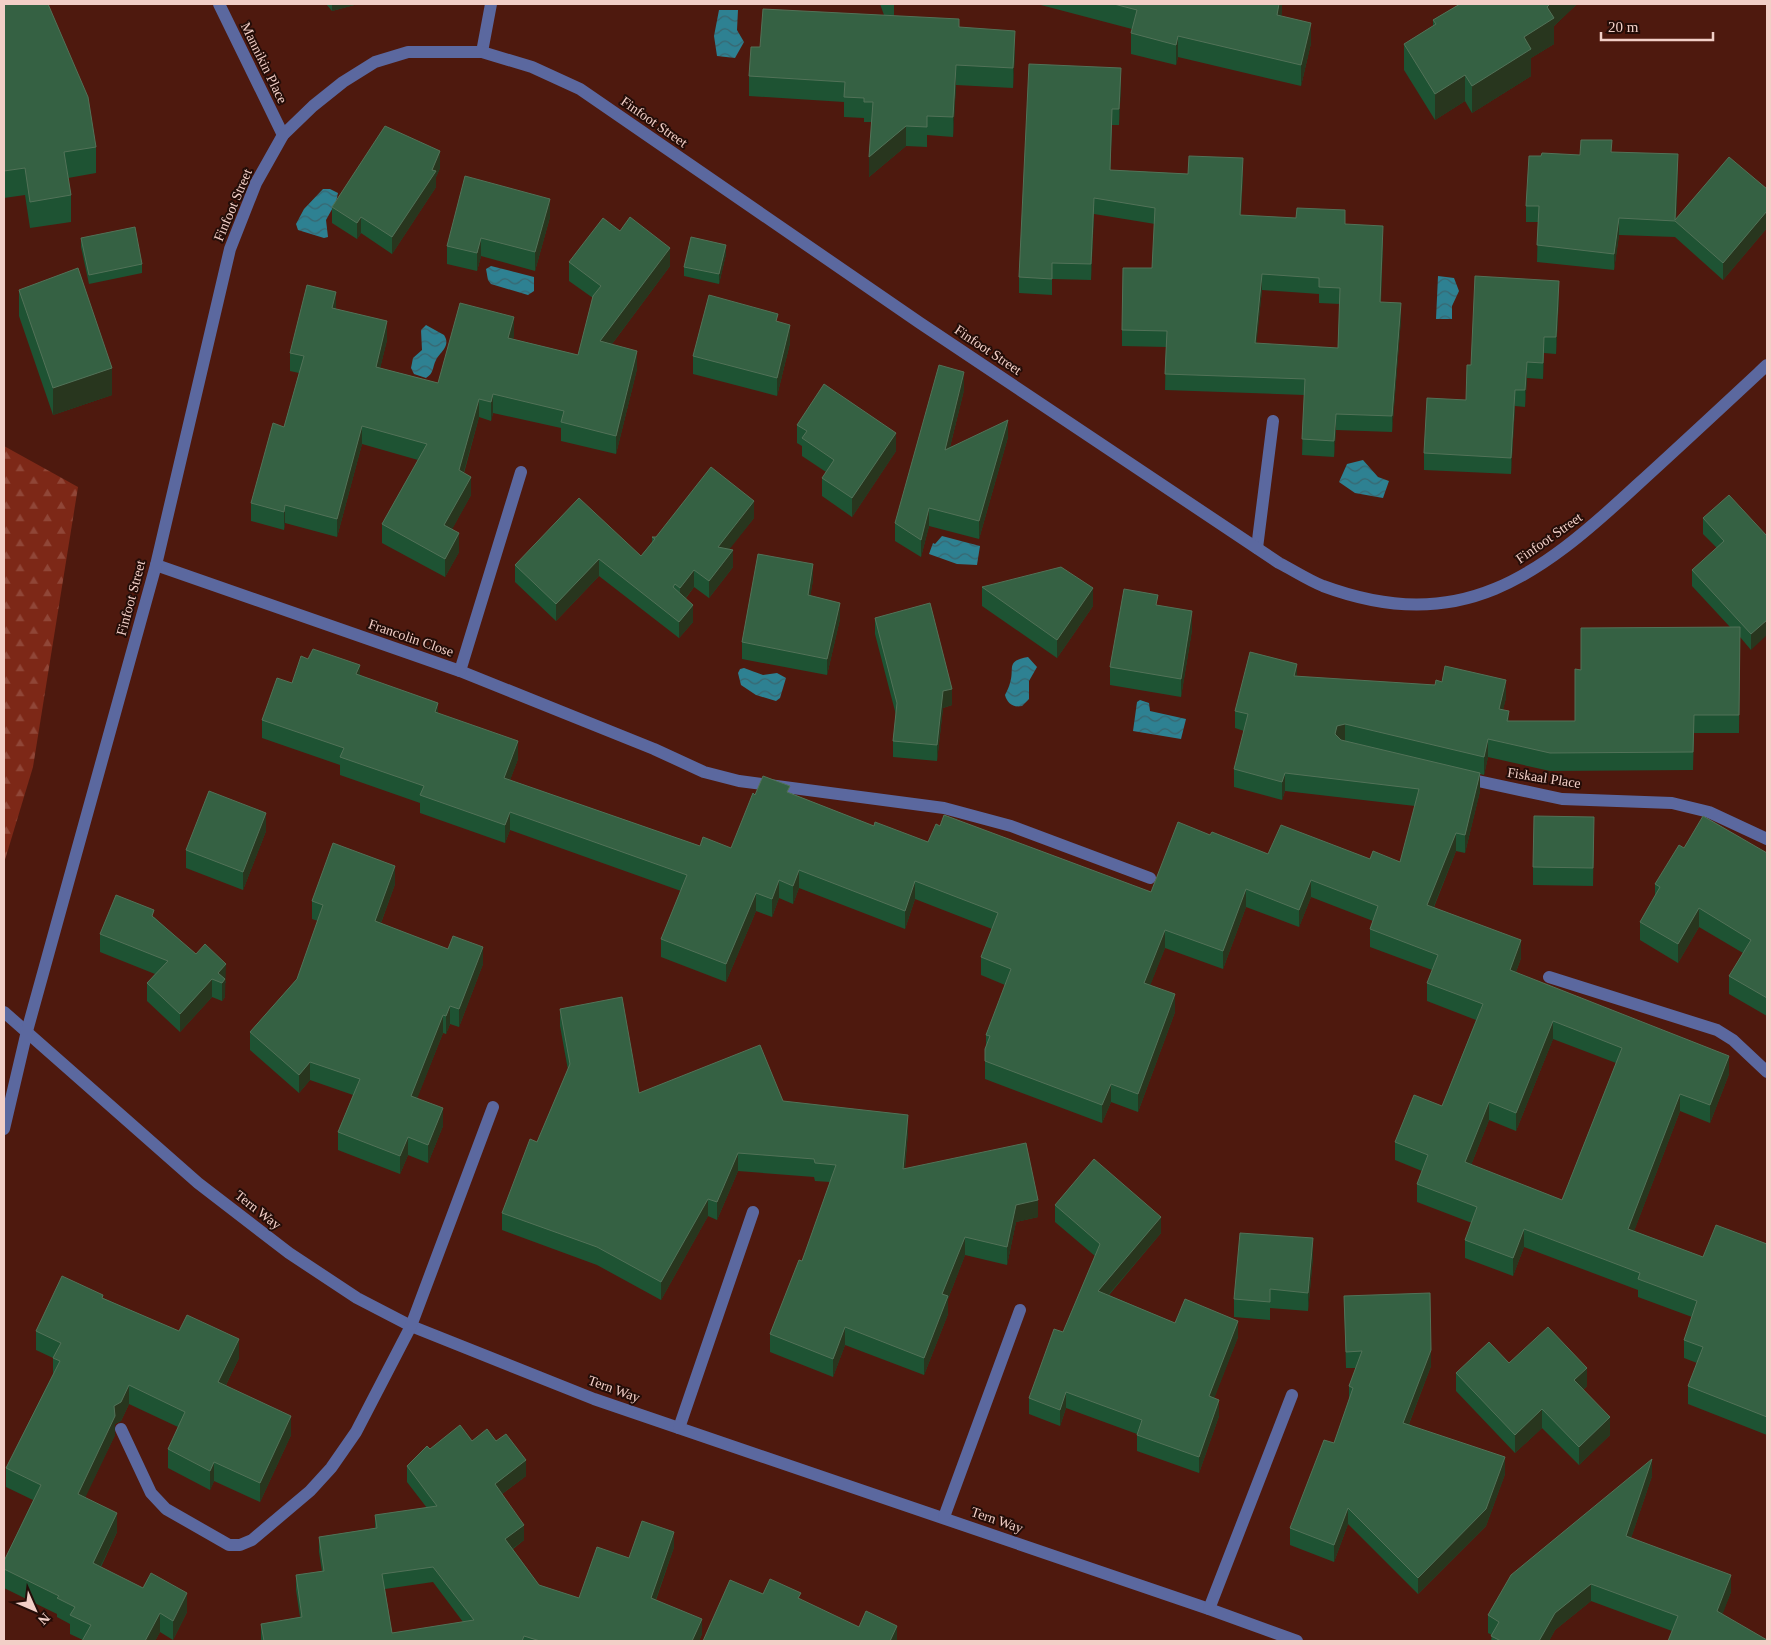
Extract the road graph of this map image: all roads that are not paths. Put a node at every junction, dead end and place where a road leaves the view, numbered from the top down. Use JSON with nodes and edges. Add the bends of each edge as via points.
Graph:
{"nodes":[{"id":1,"x":219,"y":4,"type":"edge"},
{"id":2,"x":491,"y":4,"type":"edge"},
{"id":3,"x":482,"y":52,"type":"junction"},
{"id":4,"x":283,"y":135,"type":"junction"},
{"id":5,"x":1767,"y":365,"type":"edge"},
{"id":6,"x":1273,"y":420,"type":"dead end"},
{"id":7,"x":521,"y":472,"type":"dead end"},
{"id":8,"x":1257,"y":548,"type":"junction"},
{"id":9,"x":156,"y":565,"type":"junction"},
{"id":10,"x":460,"y":671,"type":"junction"},
{"id":11,"x":1453,"y":776,"type":"edge"},
{"id":12,"x":1767,"y":839,"type":"edge"},
{"id":13,"x":1150,"y":878,"type":"dead end"},
{"id":14,"x":1549,"y":977,"type":"dead end"},
{"id":15,"x":4,"y":1012,"type":"edge"},
{"id":16,"x":27,"y":1031,"type":"junction"},
{"id":17,"x":1767,"y":1072,"type":"edge"},
{"id":18,"x":493,"y":1107,"type":"dead end"},
{"id":19,"x":4,"y":1129,"type":"edge"},
{"id":20,"x":753,"y":1212,"type":"dead end"},
{"id":21,"x":1020,"y":1310,"type":"dead end"},
{"id":22,"x":411,"y":1326,"type":"junction"},
{"id":23,"x":1292,"y":1395,"type":"dead end"},
{"id":24,"x":680,"y":1428,"type":"junction"},
{"id":25,"x":121,"y":1429,"type":"dead end"},
{"id":26,"x":944,"y":1518,"type":"junction"},
{"id":27,"x":1209,"y":1608,"type":"junction"},
{"id":28,"x":1297,"y":1641,"type":"edge"}],
"edges":[{"from":1,"to":4,"type":"street","name":"Mannikin Place"},
{"from":2,"to":3,"type":"street"},
{"from":3,"to":4,"type":"street","name":"Finfoot Street","via":[[408,52],[375,62],[343,82]]},
{"from":3,"to":8,"type":"street","name":"Finfoot Street","via":[[532,67],[580,89]]},
{"from":4,"to":9,"type":"street","name":"Finfoot Street","via":[[256,184],[230,249]]},
{"from":5,"to":8,"type":"street","name":"Finfoot Street","via":[[1589,530],[1537,568],[1491,592],[1449,602],[1400,604],[1360,597],[1321,585]]},
{"from":6,"to":8,"type":"street"},
{"from":7,"to":10,"type":"street"},
{"from":9,"to":10,"type":"street","name":"Francolin Close"},
{"from":9,"to":16,"type":"street","name":"Finfoot Street"},
{"from":10,"to":13,"type":"street","name":"Francolin Close","via":[[704,772],[739,781],[976,815]]},
{"from":11,"to":12,"type":"street","name":"Fiskaal Place","via":[[1562,799],[1672,803],[1709,812]]},
{"from":14,"to":17,"type":"street","via":[[1716,1030],[1733,1040]]},
{"from":15,"to":16,"type":"street","name":"Tern Way"},
{"from":16,"to":19,"type":"street","name":"Finfoot Street"},
{"from":16,"to":22,"type":"street","name":"Tern Way","via":[[198,1183],[288,1253],[357,1298]]},
{"from":18,"to":22,"type":"street"},
{"from":20,"to":24,"type":"street"},
{"from":21,"to":26,"type":"street"},
{"from":22,"to":24,"type":"street","name":"Tern Way","via":[[594,1399]]},
{"from":22,"to":25,"type":"street","via":[[356,1432],[330,1468],[310,1491],[252,1540],[240,1546],[229,1545],[157,1502]]},
{"from":23,"to":27,"type":"street"},
{"from":24,"to":26,"type":"street","name":"Tern Way"},
{"from":26,"to":27,"type":"street","name":"Tern Way"},
{"from":27,"to":28,"type":"street","name":"Tern Way"}]}
